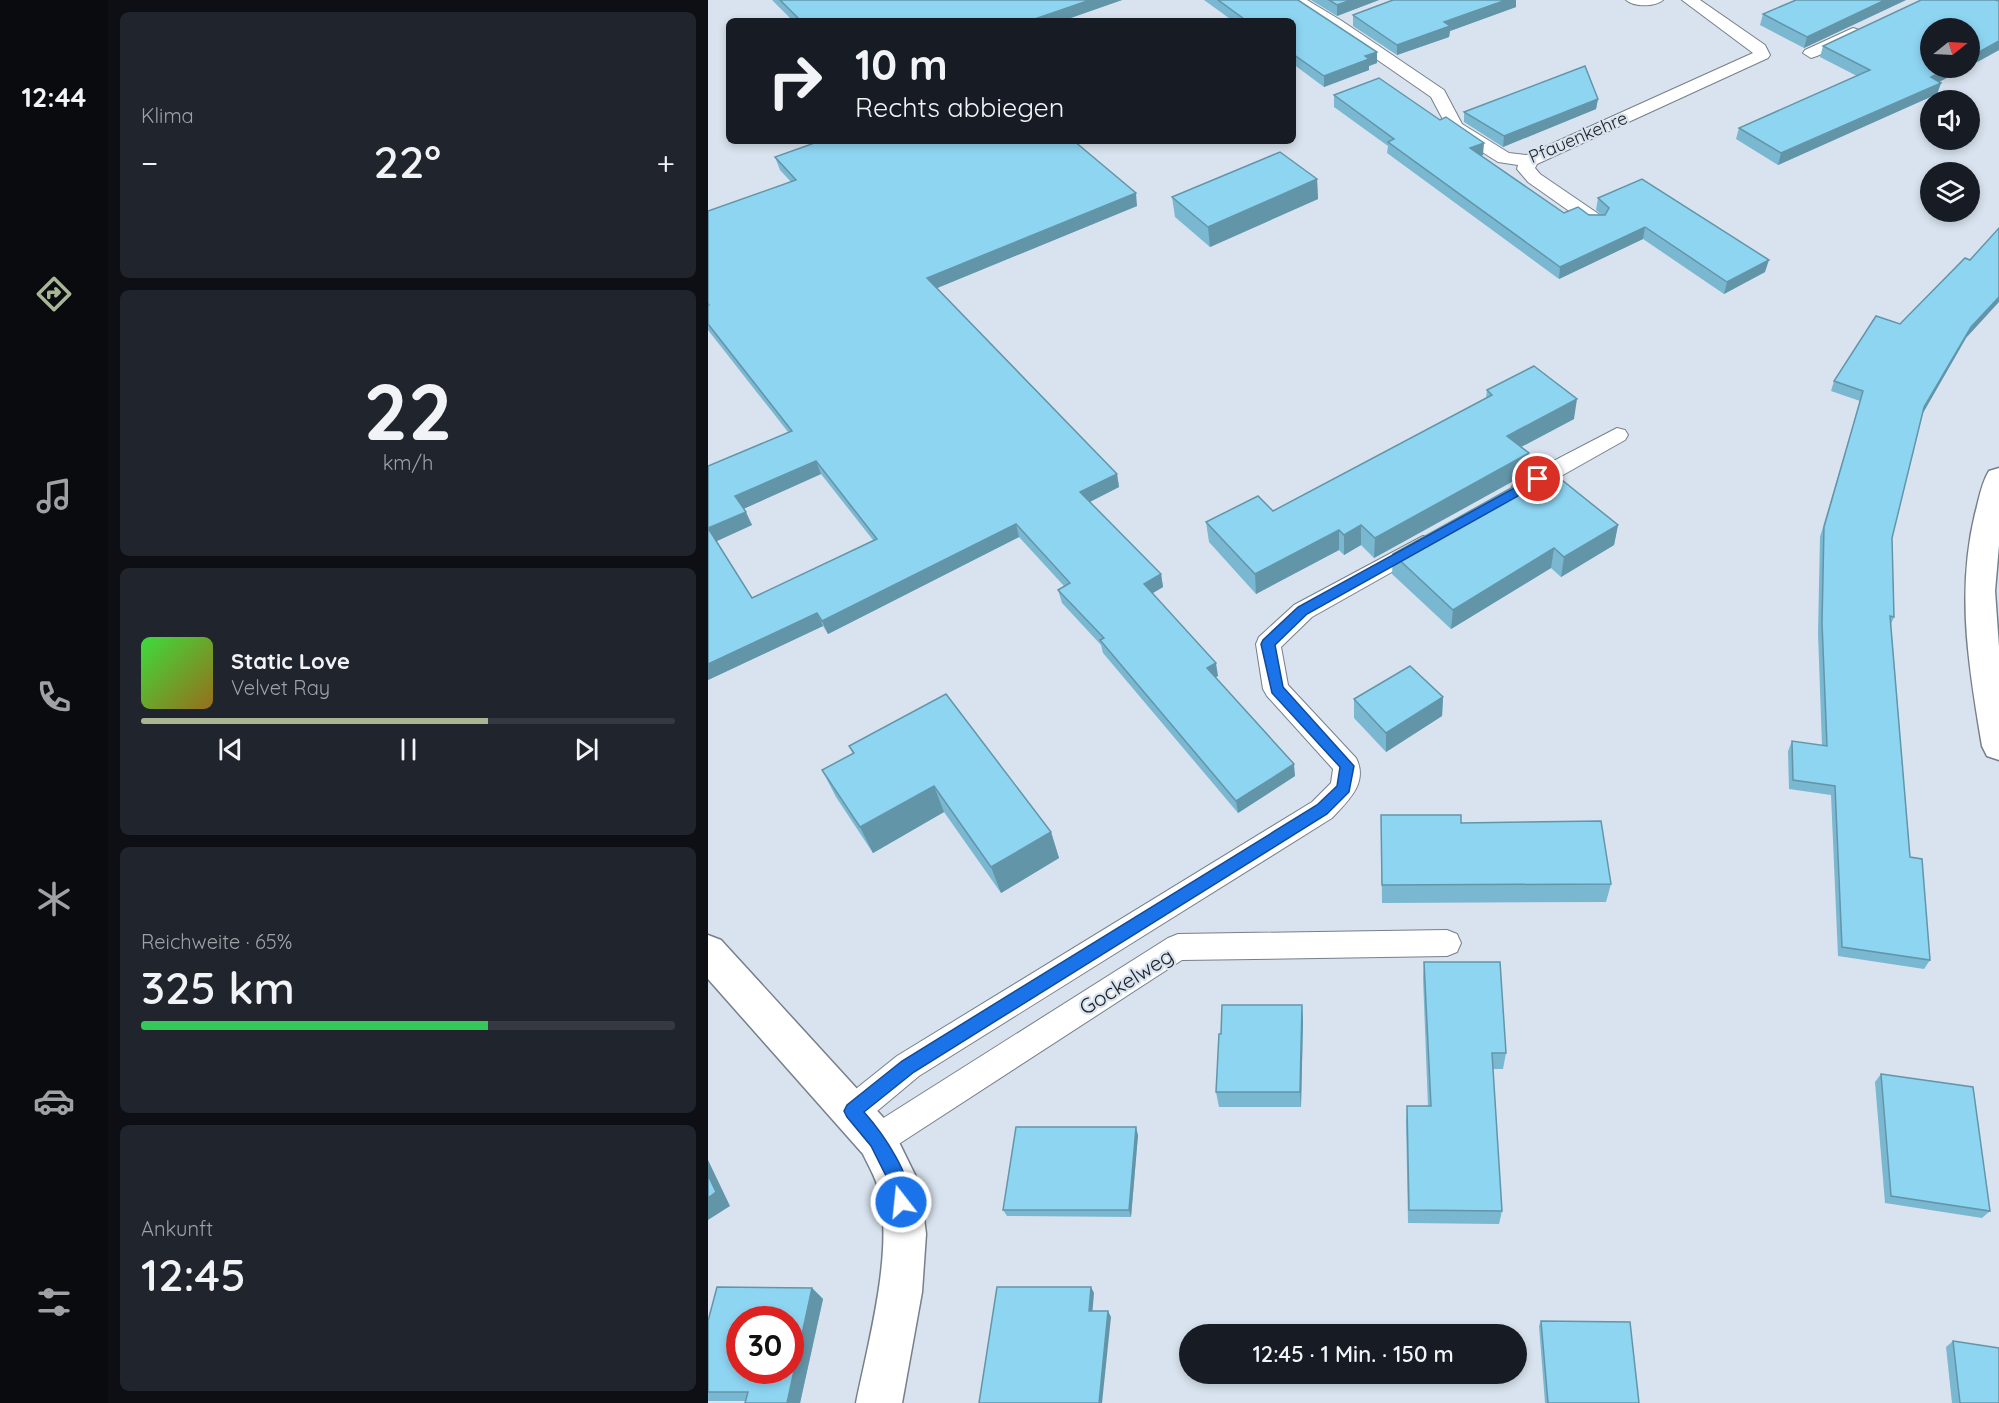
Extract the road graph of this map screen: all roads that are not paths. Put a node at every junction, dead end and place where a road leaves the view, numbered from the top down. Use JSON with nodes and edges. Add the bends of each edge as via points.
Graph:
{"nodes":[{"id":1,"x":1634,"y":0,"type":"edge"},
{"id":2,"x":1655,"y":0,"type":"edge"},
{"id":3,"x":1690,"y":0,"type":"edge"},
{"id":4,"x":1298,"y":1,"type":"edge"},
{"id":5,"x":1357,"y":16,"type":"edge"},
{"id":6,"x":1336,"y":24,"type":"junction"},
{"id":7,"x":1873,"y":24,"type":"edge"},
{"id":8,"x":1811,"y":53,"type":"dead end"},
{"id":9,"x":1528,"y":161,"type":"junction"},
{"id":10,"x":1596,"y":221,"type":"edge"},
{"id":11,"x":1617,"y":435,"type":"dead end"},
{"id":12,"x":1999,"y":478,"type":"edge"},
{"id":13,"x":1505,"y":497,"type":"edge"},
{"id":14,"x":1445,"y":531,"type":"edge"},
{"id":15,"x":1999,"y":746,"type":"edge"},
{"id":16,"x":1447,"y":943,"type":"dead end"},
{"id":17,"x":708,"y":952,"type":"edge"},
{"id":18,"x":865,"y":1125,"type":"junction"},
{"id":19,"x":879,"y":1403,"type":"edge"}],
"edges":[{"from":1,"to":2,"type":"lane"},
{"from":3,"to":9,"type":"lane","name":"Pfauenkehre","via":[[1760,48],[1762,55]]},
{"from":4,"to":6,"type":"lane","name":"Pfauenkehre"},
{"from":5,"to":6,"type":"lane"},
{"from":6,"to":9,"type":"lane","name":"Pfauenkehre","via":[[1438,94],[1455,127],[1504,158]]},
{"from":7,"to":8,"type":"lane"},
{"from":9,"to":10,"type":"lane","via":[[1526,169],[1534,178]]},
{"from":11,"to":13,"type":"lane"},
{"from":12,"to":15,"type":"street","via":[[1987,524],[1980,591],[1986,674]]},
{"from":14,"to":18,"type":"lane","via":[[1303,611],[1268,644],[1276,689],[1347,766],[1344,788],[1322,810],[908,1066]]},
{"from":16,"to":18,"type":"lane","name":"Gockelweg","via":[[1178,947]]},
{"from":17,"to":18,"type":"street"},
{"from":18,"to":19,"type":"street","via":[[899,1185],[906,1234],[900,1292]]}]}
